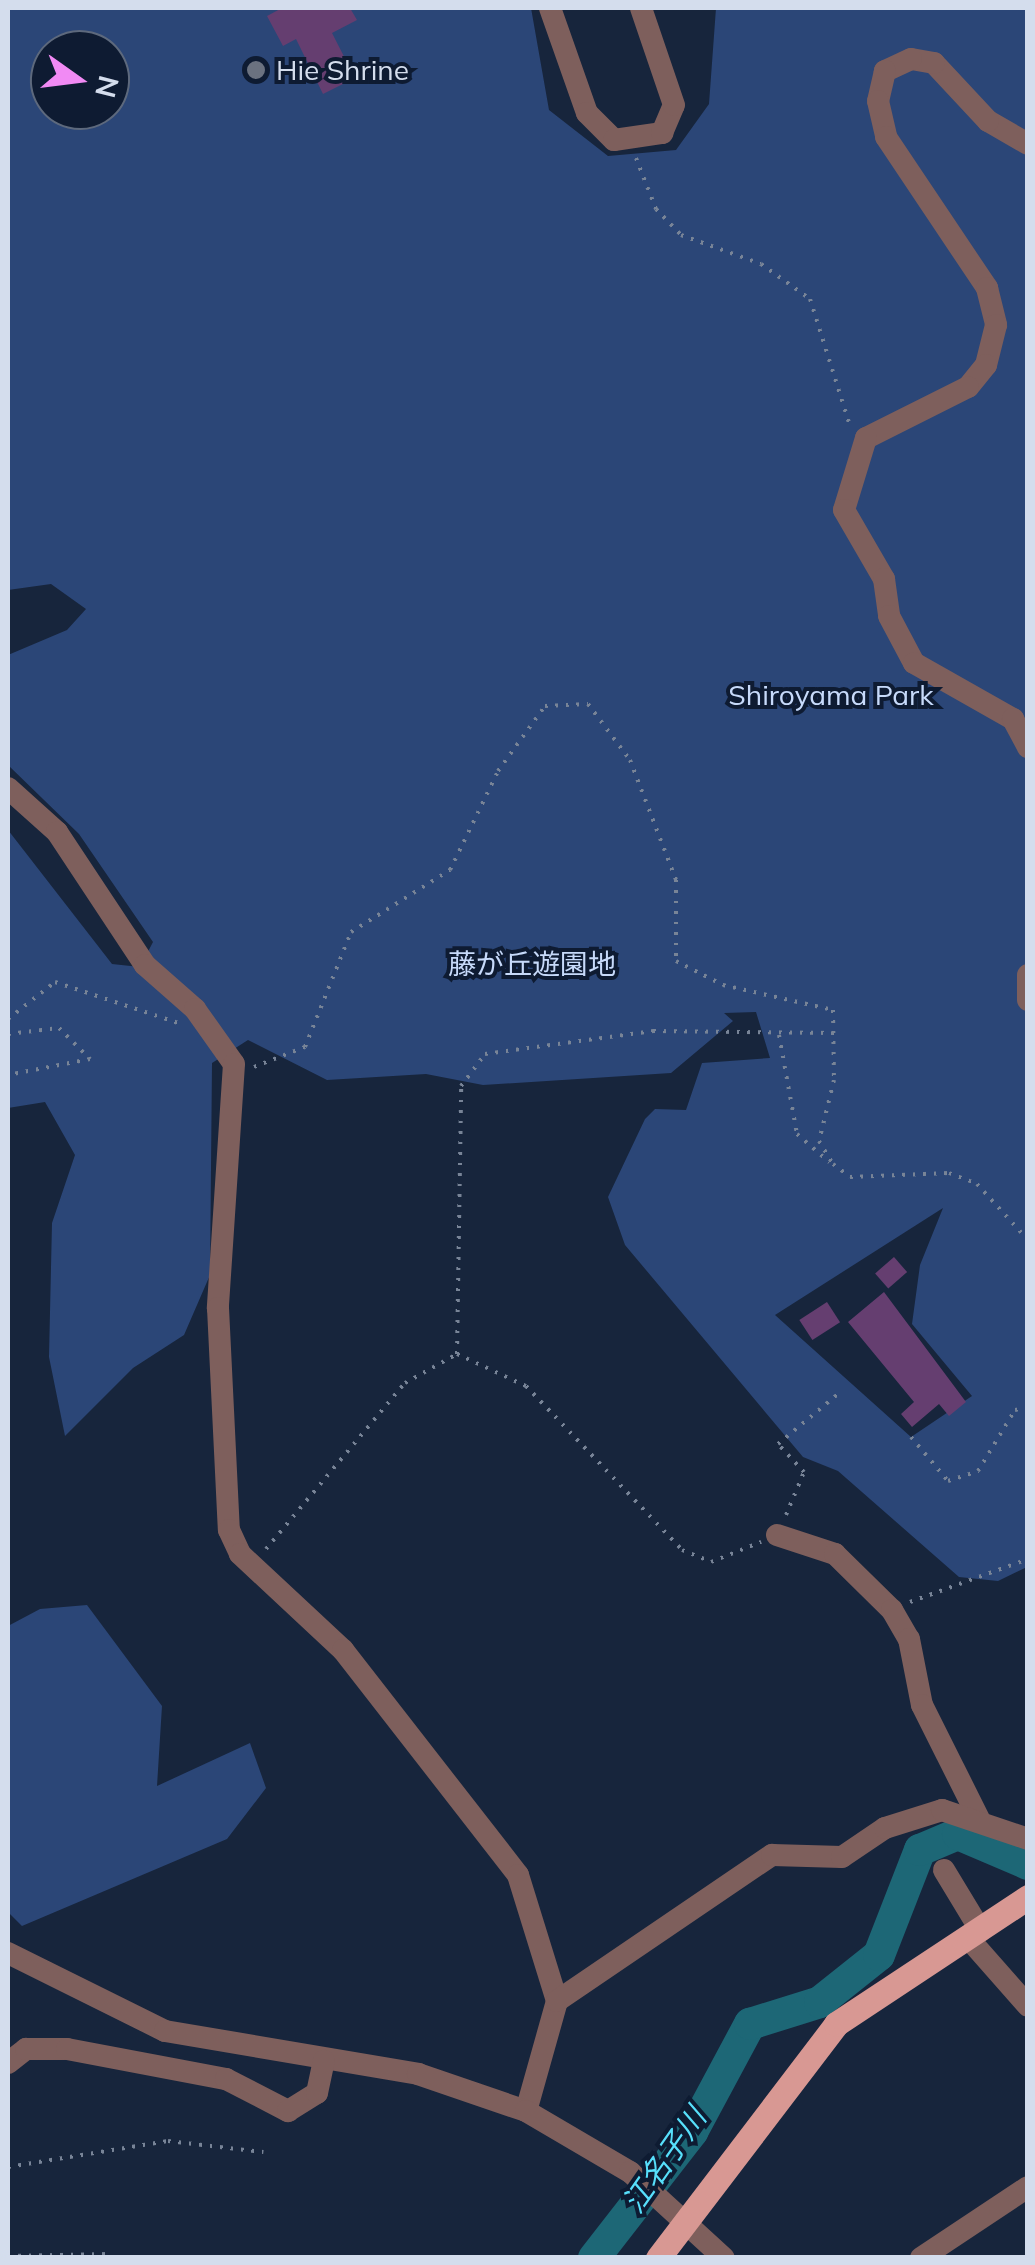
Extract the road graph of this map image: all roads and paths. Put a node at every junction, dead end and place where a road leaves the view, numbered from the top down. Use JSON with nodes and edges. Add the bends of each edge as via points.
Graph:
{"nodes":[{"id":1,"x":550,"y":8,"type":"edge"},
{"id":2,"x":640,"y":8,"type":"edge"},
{"id":3,"x":1028,"y":144,"type":"edge"},
{"id":4,"x":635,"y":157,"type":"dead end"},
{"id":5,"x":866,"y":438,"type":"junction"},
{"id":6,"x":1028,"y":747,"type":"edge"},
{"id":7,"x":8,"y":788,"type":"edge"},
{"id":8,"x":1028,"y":975,"type":"edge"},
{"id":9,"x":1028,"y":1000,"type":"edge"},
{"id":10,"x":8,"y":1020,"type":"edge"},
{"id":11,"x":779,"y":1033,"type":"junction"},
{"id":12,"x":836,"y":1033,"type":"junction"},
{"id":13,"x":8,"y":1034,"type":"edge"},
{"id":14,"x":227,"y":1054,"type":"junction"},
{"id":15,"x":8,"y":1075,"type":"edge"},
{"id":16,"x":833,"y":1164,"type":"junction"},
{"id":17,"x":1028,"y":1240,"type":"edge"},
{"id":18,"x":457,"y":1354,"type":"junction"},
{"id":19,"x":838,"y":1394,"type":"dead end"},
{"id":20,"x":1028,"y":1408,"type":"edge"},
{"id":21,"x":911,"y":1437,"type":"dead end"},
{"id":22,"x":777,"y":1535,"type":"junction"},
{"id":23,"x":1028,"y":1559,"type":"edge"},
{"id":24,"x":258,"y":1567,"type":"junction"},
{"id":25,"x":892,"y":1610,"type":"junction"},
{"id":26,"x":979,"y":1819,"type":"junction"},
{"id":27,"x":1028,"y":1840,"type":"edge"},
{"id":28,"x":944,"y":1870,"type":"dead end"},
{"id":29,"x":1028,"y":1898,"type":"edge"},
{"id":30,"x":975,"y":1935,"type":"junction"},
{"id":31,"x":8,"y":1952,"type":"edge"},
{"id":32,"x":556,"y":2001,"type":"junction"},
{"id":33,"x":1028,"y":2006,"type":"edge"},
{"id":34,"x":11,"y":2056,"type":"edge"},
{"id":35,"x":324,"y":2061,"type":"junction"},
{"id":36,"x":526,"y":2111,"type":"junction"},
{"id":37,"x":263,"y":2152,"type":"dead end"},
{"id":38,"x":8,"y":2167,"type":"edge"},
{"id":39,"x":1028,"y":2187,"type":"edge"},
{"id":40,"x":687,"y":2219,"type":"junction"},
{"id":41,"x":110,"y":2254,"type":"dead end"},
{"id":42,"x":8,"y":2256,"type":"edge"},
{"id":43,"x":658,"y":2258,"type":"edge"},
{"id":44,"x":724,"y":2258,"type":"edge"},
{"id":45,"x":920,"y":2258,"type":"edge"}],
"edges":[{"from":1,"to":2,"type":"street","via":[[587,113],[614,140],[662,133],[674,105]]},
{"from":3,"to":5,"type":"street","via":[[988,121],[934,63],[911,59],[885,71],[878,101],[886,137],[987,288],[996,326],[986,366],[968,387]]},
{"from":4,"to":5,"type":"path","via":[[656,210],[681,235],[761,264],[810,299],[847,423]]},
{"from":5,"to":6,"type":"street","via":[[844,510],[884,579],[899,642],[914,663],[1012,719]]},
{"from":7,"to":14,"type":"street","via":[[57,832],[145,965]]},
{"from":8,"to":9,"type":"street"},
{"from":10,"to":14,"type":"path","via":[[55,982]]},
{"from":11,"to":12,"type":"path"},
{"from":11,"to":16,"type":"path","via":[[797,1134]]},
{"from":11,"to":18,"type":"path","via":[[653,1032],[485,1054],[461,1086]]},
{"from":12,"to":14,"type":"path","via":[[834,1010],[814,1000],[723,984],[676,961],[676,880],[630,760],[600,714],[564,701],[545,706],[522,732],[450,870],[351,932],[305,1047],[272,1066]]},
{"from":12,"to":16,"type":"path","via":[[818,1141]]},
{"from":13,"to":15,"type":"path","via":[[59,1028],[90,1059]]},
{"from":14,"to":24,"type":"street","via":[[218,1308],[225,1511],[240,1554]]},
{"from":16,"to":17,"type":"path","via":[[850,1178],[962,1178]]},
{"from":18,"to":22,"type":"path","via":[[526,1386],[682,1550],[711,1562]]},
{"from":18,"to":24,"type":"path","via":[[405,1383],[271,1536]]},
{"from":19,"to":22,"type":"path","via":[[778,1444],[804,1472]]},
{"from":20,"to":21,"type":"path","via":[[1015,1410],[978,1471],[948,1481]]},
{"from":22,"to":25,"type":"street","via":[[834,1554]]},
{"from":23,"to":25,"type":"path"},
{"from":24,"to":32,"type":"street","via":[[343,1650],[504,1852],[547,1947]]},
{"from":25,"to":26,"type":"street","via":[[909,1639],[922,1705],[967,1780]]},
{"from":26,"to":27,"type":"street"},
{"from":26,"to":32,"type":"street","via":[[953,1810],[913,1818],[822,1862],[772,1855]]},
{"from":28,"to":30,"type":"street"},
{"from":29,"to":30,"type":"main road"},
{"from":30,"to":33,"type":"street"},
{"from":30,"to":40,"type":"main road","via":[[836,2024]]},
{"from":31,"to":35,"type":"street","via":[[164,2031]]},
{"from":32,"to":36,"type":"street"},
{"from":34,"to":35,"type":"street","via":[[67,2048],[226,2078],[288,2111],[317,2093]]},
{"from":35,"to":36,"type":"street","via":[[418,2074]]},
{"from":36,"to":40,"type":"street","via":[[630,2172]]},
{"from":37,"to":38,"type":"path","via":[[168,2141]]},
{"from":39,"to":45,"type":"street"},
{"from":40,"to":43,"type":"main road"},
{"from":40,"to":44,"type":"street"},
{"from":41,"to":42,"type":"path"}]}
